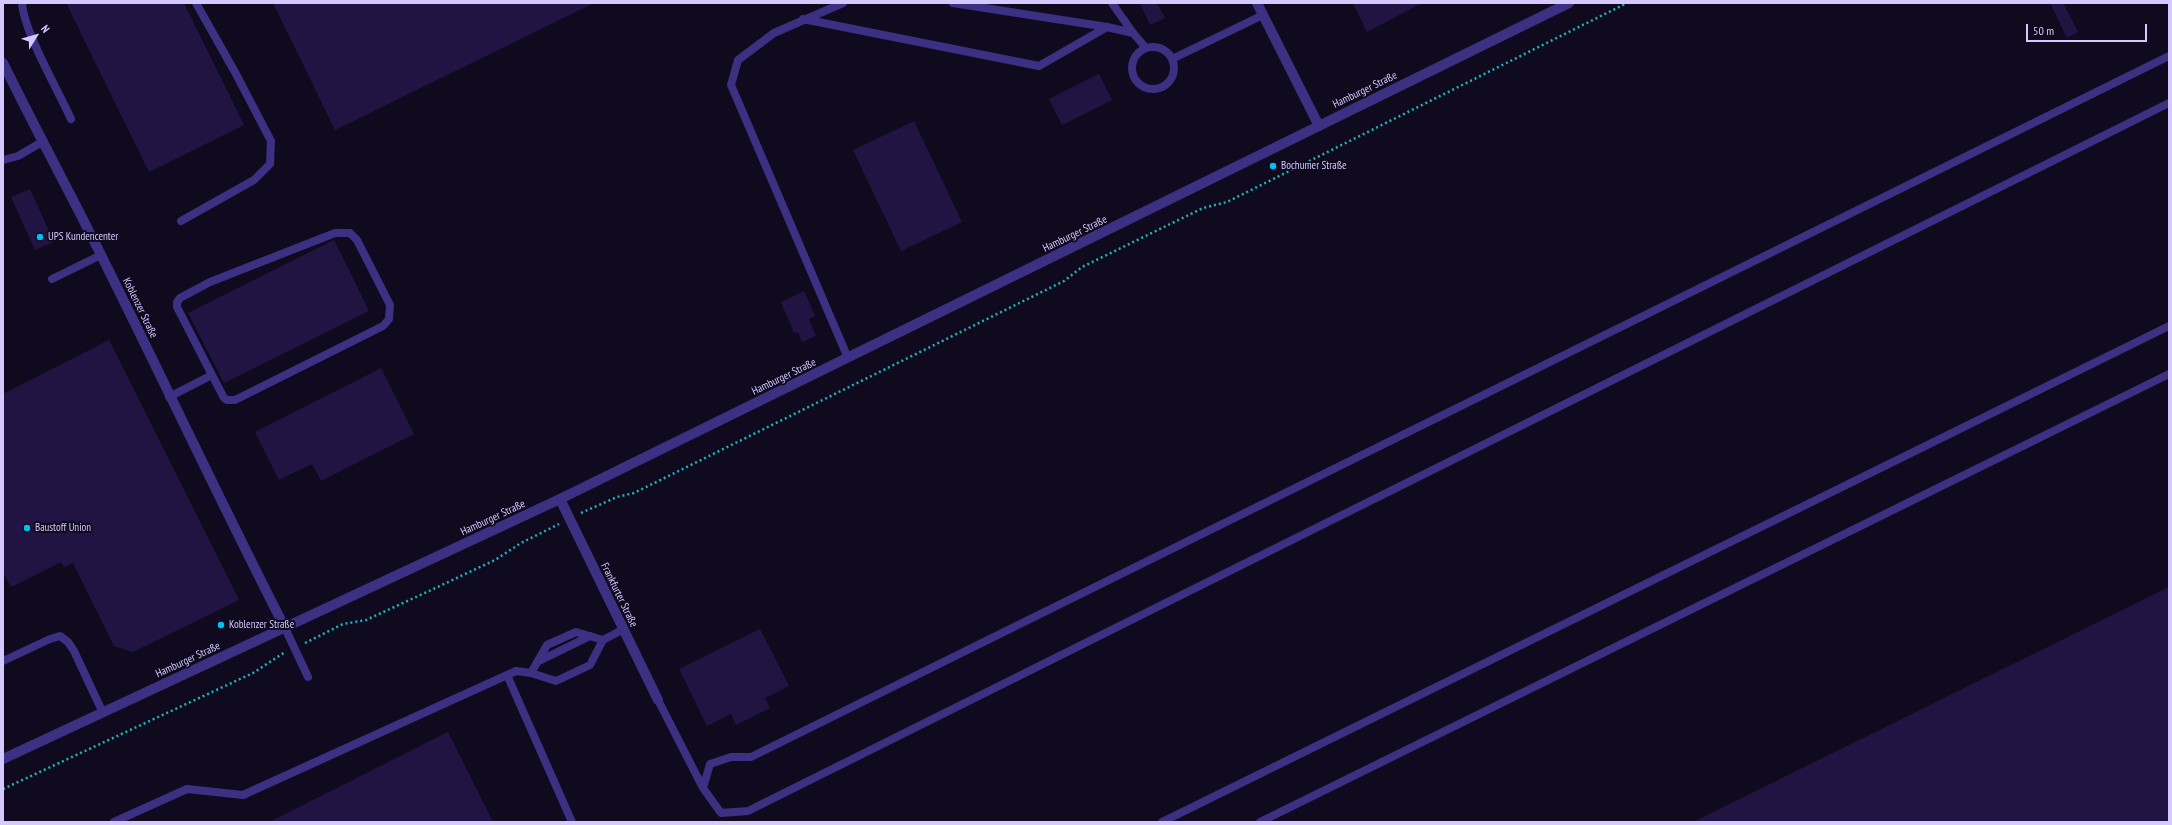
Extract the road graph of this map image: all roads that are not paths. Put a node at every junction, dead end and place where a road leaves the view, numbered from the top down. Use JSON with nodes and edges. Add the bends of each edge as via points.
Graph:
{"nodes":[{"id":1,"x":22,"y":3,"type":"edge"},
{"id":2,"x":196,"y":3,"type":"edge"},
{"id":3,"x":843,"y":3,"type":"edge"},
{"id":4,"x":953,"y":3,"type":"edge"},
{"id":5,"x":1112,"y":3,"type":"edge"},
{"id":6,"x":1257,"y":3,"type":"edge"},
{"id":7,"x":1569,"y":3,"type":"edge"},
{"id":8,"x":1263,"y":14,"type":"junction"},
{"id":9,"x":803,"y":19,"type":"junction"},
{"id":10,"x":1107,"y":27,"type":"junction"},
{"id":11,"x":1133,"y":34,"type":"junction"},
{"id":12,"x":1146,"y":48,"type":"junction"},
{"id":13,"x":2169,"y":56,"type":"edge"},
{"id":14,"x":1172,"y":59,"type":"junction"},
{"id":15,"x":3,"y":63,"type":"edge"},
{"id":16,"x":2169,"y":103,"type":"edge"},
{"id":17,"x":71,"y":119,"type":"dead end"},
{"id":18,"x":1319,"y":126,"type":"junction"},
{"id":19,"x":42,"y":142,"type":"junction"},
{"id":20,"x":3,"y":160,"type":"edge"},
{"id":21,"x":181,"y":221,"type":"dead end"},
{"id":22,"x":101,"y":255,"type":"junction"},
{"id":23,"x":52,"y":279,"type":"dead end"},
{"id":24,"x":2169,"y":326,"type":"edge"},
{"id":25,"x":848,"y":358,"type":"junction"},
{"id":26,"x":2169,"y":374,"type":"edge"},
{"id":27,"x":212,"y":375,"type":"junction"},
{"id":28,"x":169,"y":396,"type":"junction"},
{"id":29,"x":560,"y":500,"type":"junction"},
{"id":30,"x":285,"y":628,"type":"junction"},
{"id":31,"x":622,"y":630,"type":"junction"},
{"id":32,"x":603,"y":640,"type":"junction"},
{"id":33,"x":3,"y":662,"type":"edge"},
{"id":34,"x":531,"y":673,"type":"junction"},
{"id":35,"x":506,"y":675,"type":"junction"},
{"id":36,"x":308,"y":677,"type":"dead end"},
{"id":37,"x":658,"y":700,"type":"joint"},
{"id":38,"x":103,"y":713,"type":"junction"},
{"id":39,"x":3,"y":759,"type":"edge"},
{"id":40,"x":703,"y":788,"type":"junction"},
{"id":41,"x":114,"y":822,"type":"edge"},
{"id":42,"x":572,"y":822,"type":"edge"},
{"id":43,"x":1162,"y":822,"type":"edge"},
{"id":44,"x":1260,"y":822,"type":"edge"}],
"edges":[{"from":1,"to":17,"type":"lane","via":[[32,36]]},
{"from":2,"to":21,"type":"lane","via":[[271,141],[270,164],[254,180]]},
{"from":3,"to":9,"type":"lane"},
{"from":4,"to":10,"type":"lane"},
{"from":5,"to":11,"type":"lane"},
{"from":6,"to":8,"type":"street"},
{"from":7,"to":18,"type":"street","name":"Hamburger Straße"},
{"from":8,"to":14,"type":"lane"},
{"from":8,"to":18,"type":"street"},
{"from":9,"to":10,"type":"lane","via":[[1039,66]]},
{"from":9,"to":25,"type":"lane","via":[[774,33],[738,60],[731,85]]},
{"from":10,"to":11,"type":"lane"},
{"from":11,"to":12,"type":"lane"},
{"from":12,"to":14,"type":"lane","via":[[1166,51]]},
{"from":12,"to":14,"type":"lane","via":[[1138,54],[1133,63],[1133,73],[1137,82],[1145,88],[1155,90],[1165,86],[1172,79]]},
{"from":13,"to":40,"type":"lane","via":[[751,757],[731,757],[710,764]]},
{"from":15,"to":19,"type":"street","name":"Koblenzer Straße"},
{"from":16,"to":40,"type":"lane","via":[[748,811],[721,812]]},
{"from":18,"to":25,"type":"street","name":"Hamburger Straße"},
{"from":19,"to":20,"type":"lane","via":[[18,156]]},
{"from":19,"to":22,"type":"street","name":"Koblenzer Straße"},
{"from":22,"to":23,"type":"lane"},
{"from":22,"to":28,"type":"street","name":"Koblenzer Straße"},
{"from":24,"to":43,"type":"lane"},
{"from":25,"to":29,"type":"street","name":"Hamburger Straße"},
{"from":26,"to":44,"type":"lane"},
{"from":27,"to":27,"type":"lane","via":[[224,398],[235,400],[383,326],[390,319],[390,305],[357,240],[350,233],[335,232],[210,282],[180,298],[176,302],[177,307]]},
{"from":27,"to":28,"type":"lane"},
{"from":28,"to":30,"type":"street","name":"Koblenzer Straße"},
{"from":29,"to":30,"type":"street","name":"Hamburger Straße"},
{"from":29,"to":31,"type":"street","name":"Frankfurter Straße"},
{"from":30,"to":36,"type":"lane"},
{"from":30,"to":38,"type":"street","name":"Hamburger Straße"},
{"from":31,"to":32,"type":"lane"},
{"from":31,"to":37,"type":"street","name":"Frankfurter Straße"},
{"from":32,"to":34,"type":"lane","via":[[590,665],[556,681]]},
{"from":32,"to":34,"type":"lane","via":[[576,632],[547,645]]},
{"from":33,"to":38,"type":"lane","via":[[60,636],[74,651]]},
{"from":34,"to":35,"type":"lane","via":[[516,671]]},
{"from":35,"to":41,"type":"lane","via":[[244,795],[187,789]]},
{"from":35,"to":42,"type":"lane"},
{"from":37,"to":40,"type":"lane"},
{"from":38,"to":39,"type":"street","name":"Hamburger Straße"}]}
